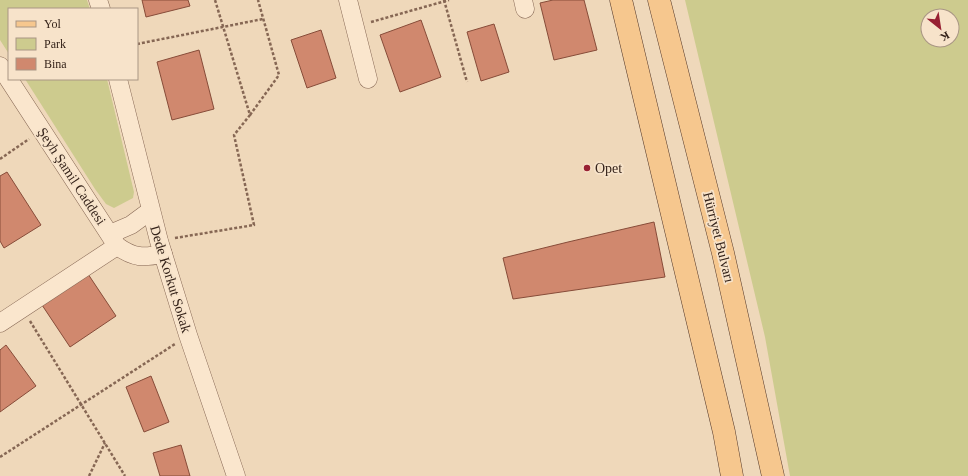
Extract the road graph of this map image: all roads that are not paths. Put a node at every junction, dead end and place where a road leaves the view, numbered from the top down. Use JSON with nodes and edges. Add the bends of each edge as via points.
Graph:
{"nodes":[{"id":1,"x":348,"y":0,"type":"edge"},
{"id":2,"x":621,"y":0,"type":"edge"},
{"id":3,"x":659,"y":0,"type":"edge"},
{"id":4,"x":0,"y":66,"type":"edge"},
{"id":5,"x":8,"y":78,"type":"edge"},
{"id":6,"x":368,"y":79,"type":"dead end"},
{"id":7,"x":9,"y":80,"type":"edge"},
{"id":8,"x":118,"y":80,"type":"edge"},
{"id":9,"x":150,"y":211,"type":"junction"},
{"id":10,"x":114,"y":240,"type":"junction"},
{"id":11,"x":161,"y":248,"type":"junction"},
{"id":12,"x":0,"y":323,"type":"edge"},
{"id":13,"x":236,"y":476,"type":"edge"},
{"id":14,"x":732,"y":476,"type":"edge"},
{"id":15,"x":773,"y":476,"type":"edge"}],
"edges":[{"from":1,"to":6,"type":"street"},
{"from":2,"to":14,"type":"main road","via":[[722,424]]},
{"from":3,"to":15,"type":"main road","name":"Hürriyet Bulvarı","via":[[723,253]]},
{"from":4,"to":5,"type":"street","name":"Şeyh Şamil Caddesi"},
{"from":7,"to":10,"type":"street","name":"Şeyh Şamil Caddesi"},
{"from":8,"to":9,"type":"street","name":"Dede Korkut Sokak"},
{"from":9,"to":10,"type":"street"},
{"from":9,"to":11,"type":"street","name":"Dede Korkut Sokak"},
{"from":10,"to":11,"type":"street","name":"Şeyh Şamil Caddesi","via":[[126,253],[136,257],[149,257]]},
{"from":10,"to":12,"type":"street"},
{"from":11,"to":13,"type":"street","name":"Dede Korkut Sokak"}]}
